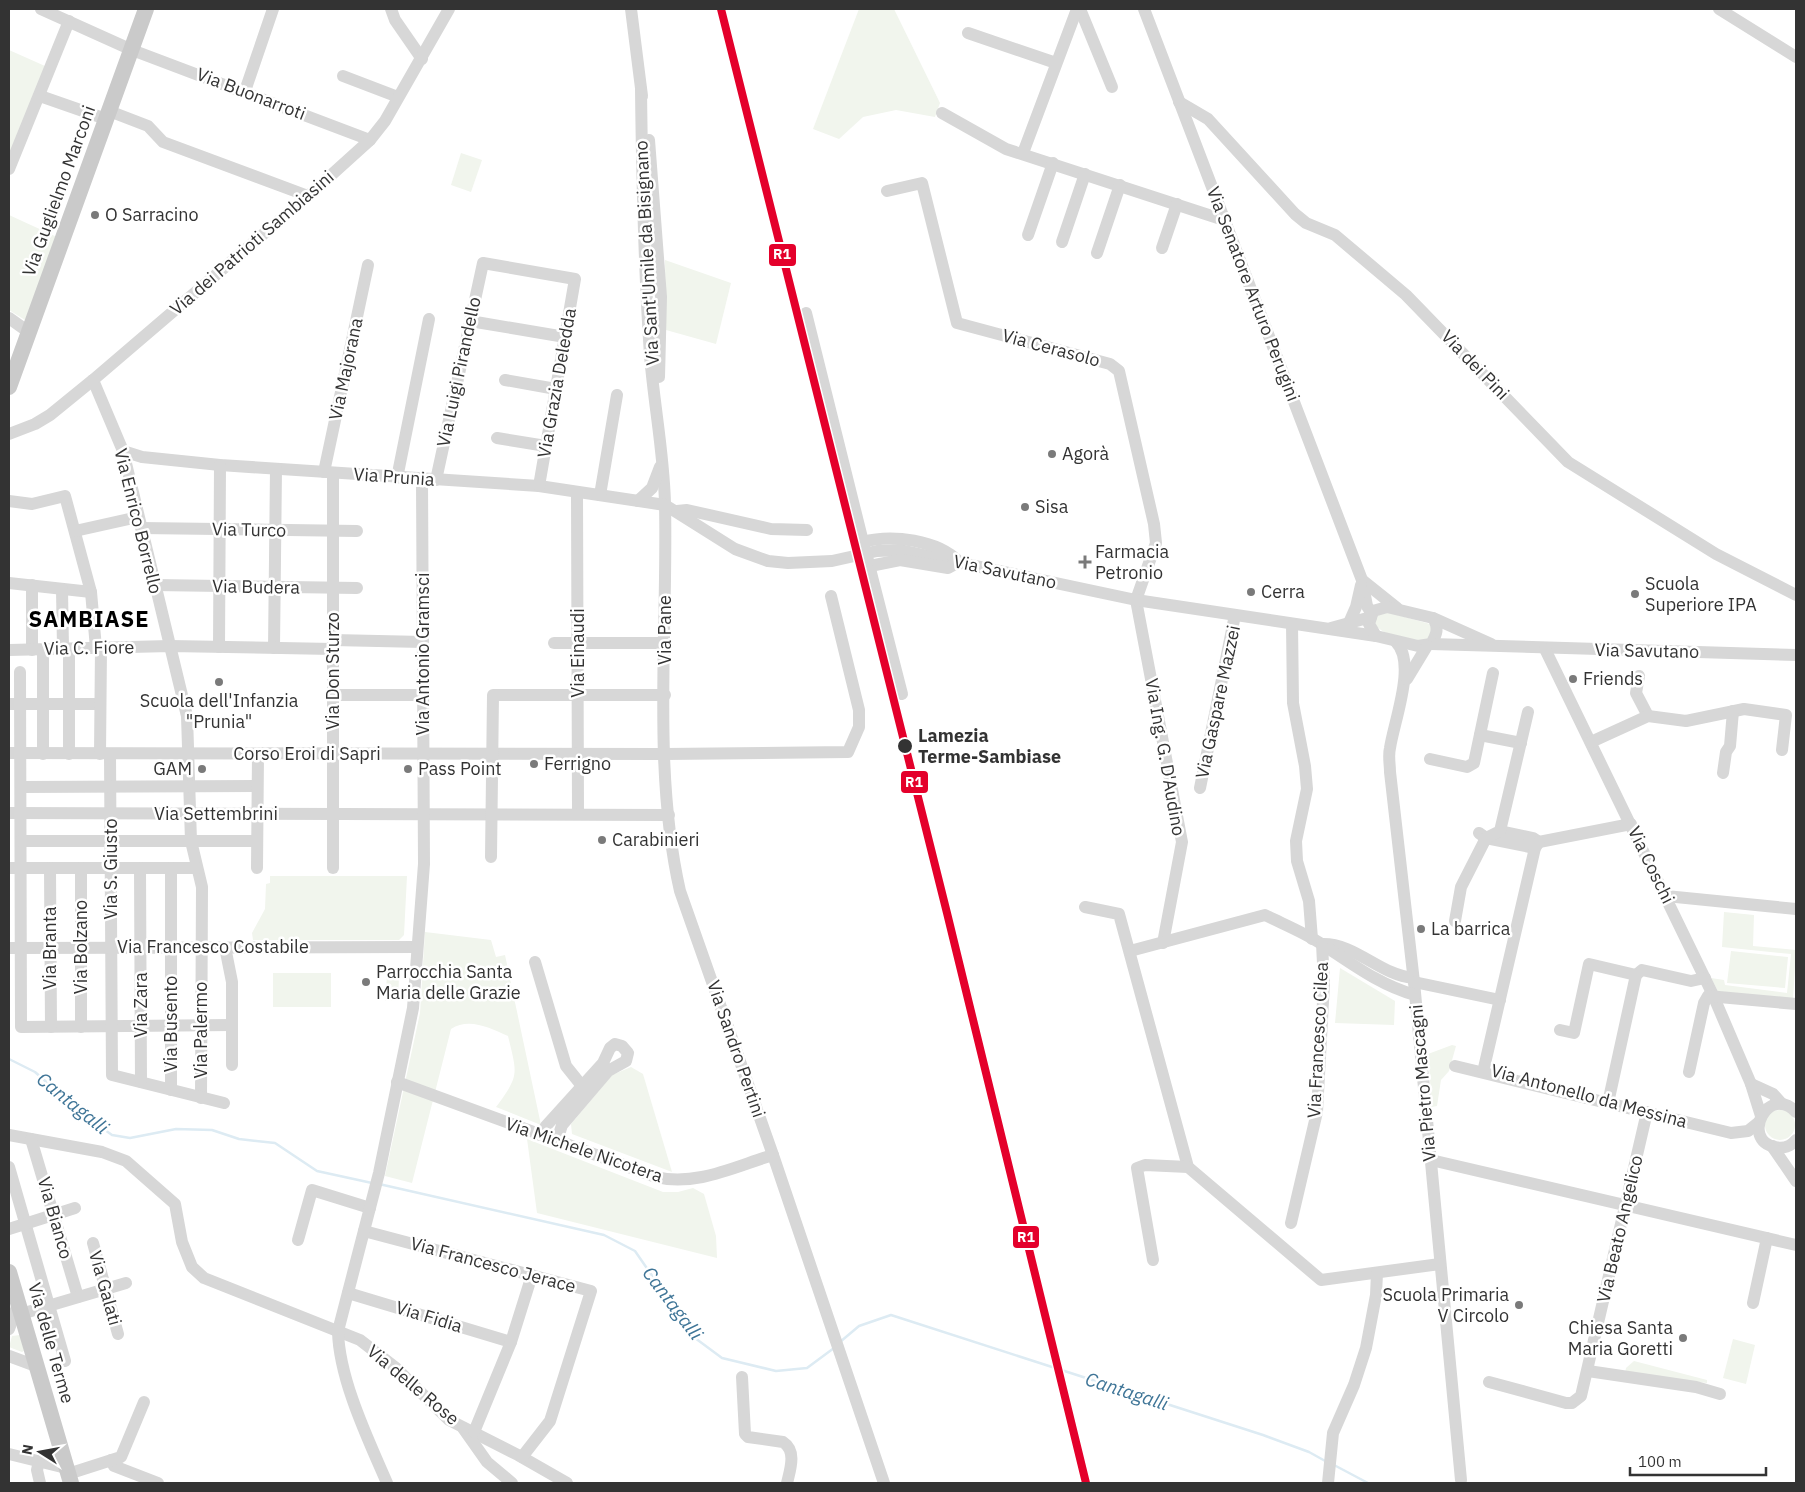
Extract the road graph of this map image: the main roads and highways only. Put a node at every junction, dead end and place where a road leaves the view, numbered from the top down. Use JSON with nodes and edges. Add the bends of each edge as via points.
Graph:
{"nodes":[{"id":1,"x":146,"y":9,"type":"edge"},
{"id":2,"x":9,"y":384,"type":"edge"},
{"id":3,"x":9,"y":1272,"type":"edge"},
{"id":4,"x":16,"y":1301,"type":"edge"},
{"id":5,"x":69,"y":1475,"type":"edge"}],
"edges":[{"from":1,"to":2,"type":"main road","name":"Via Guglielmo Marconi"},
{"from":3,"to":4,"type":"main road","name":"Via delle Terme"},
{"from":4,"to":5,"type":"main road","name":"Via delle Terme"}]}
